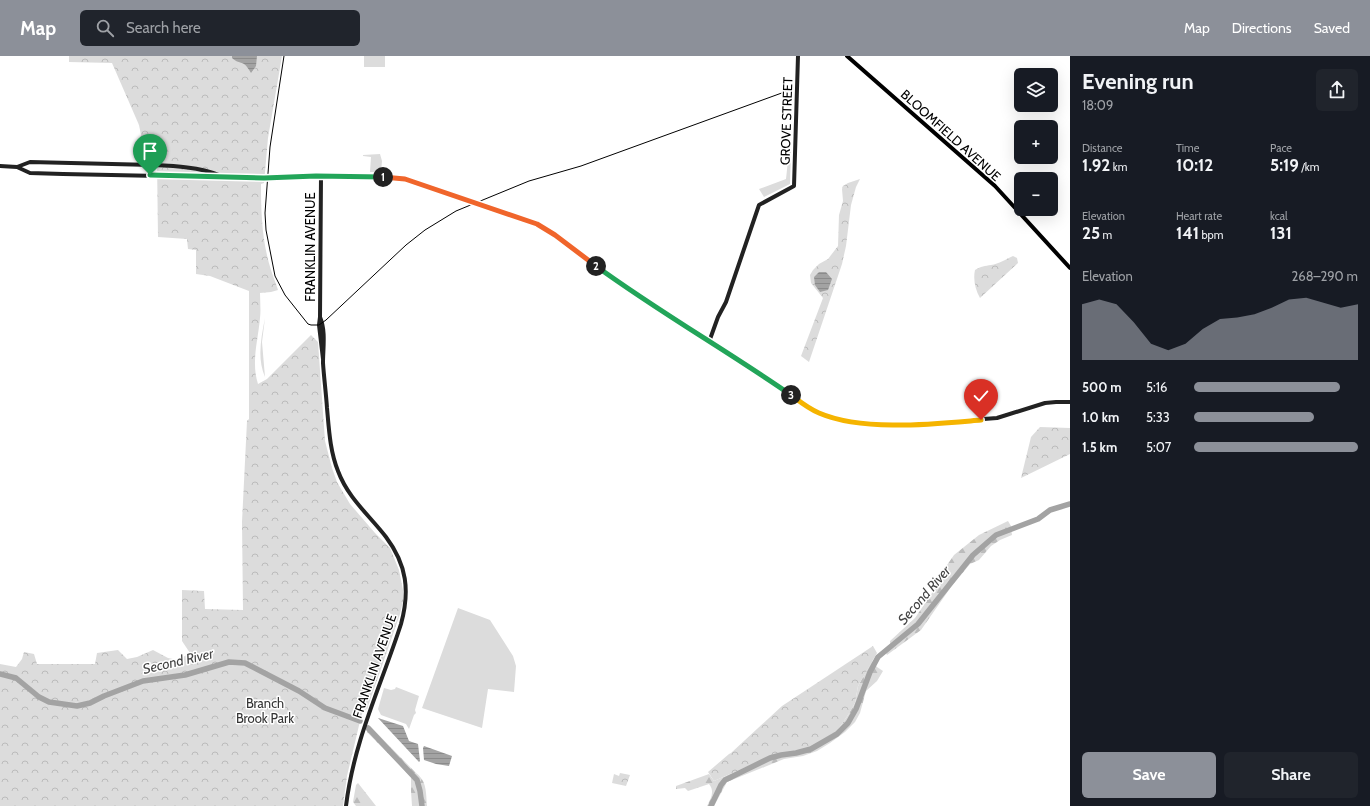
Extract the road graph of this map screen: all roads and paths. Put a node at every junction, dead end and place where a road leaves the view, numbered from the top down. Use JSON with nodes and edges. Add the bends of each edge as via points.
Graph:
{"nodes":[{"id":1,"x":798,"y":56,"type":"edge"},
{"id":2,"x":847,"y":56,"type":"edge"},
{"id":3,"x":0,"y":166,"type":"edge"},
{"id":4,"x":17,"y":167,"type":"junction"},
{"id":5,"x":221,"y":176,"type":"junction"},
{"id":6,"x":321,"y":176,"type":"junction"},
{"id":7,"x":1070,"y":268,"type":"edge"},
{"id":8,"x":709,"y":342,"type":"junction"},
{"id":9,"x":1070,"y":402,"type":"edge"},
{"id":10,"x":346,"y":806,"type":"edge"}],
"edges":[{"from":1,"to":8,"type":"main road","name":"GROVE STREET","via":[[794,186],[759,205],[726,302]]},
{"from":2,"to":7,"type":"main road","name":"BLOOMFIELD AVENUE","via":[[995,186]]},
{"from":3,"to":4,"type":"main road"},
{"from":4,"to":5,"type":"main road","via":[[30,173]]},
{"from":4,"to":5,"type":"main road","via":[[30,162],[156,165],[210,172]]},
{"from":5,"to":6,"type":"main road"},
{"from":6,"to":8,"type":"main road","via":[[383,176],[405,179],[537,224]]},
{"from":6,"to":10,"type":"main road","name":"FRANKLIN AVENUE","via":[[318,325],[330,441],[338,472],[353,498],[392,546],[401,564],[406,584],[403,617],[362,731]]},
{"from":8,"to":9,"type":"main road","via":[[818,412],[846,421],[905,425],[977,420],[997,418],[1045,403]]}]}
